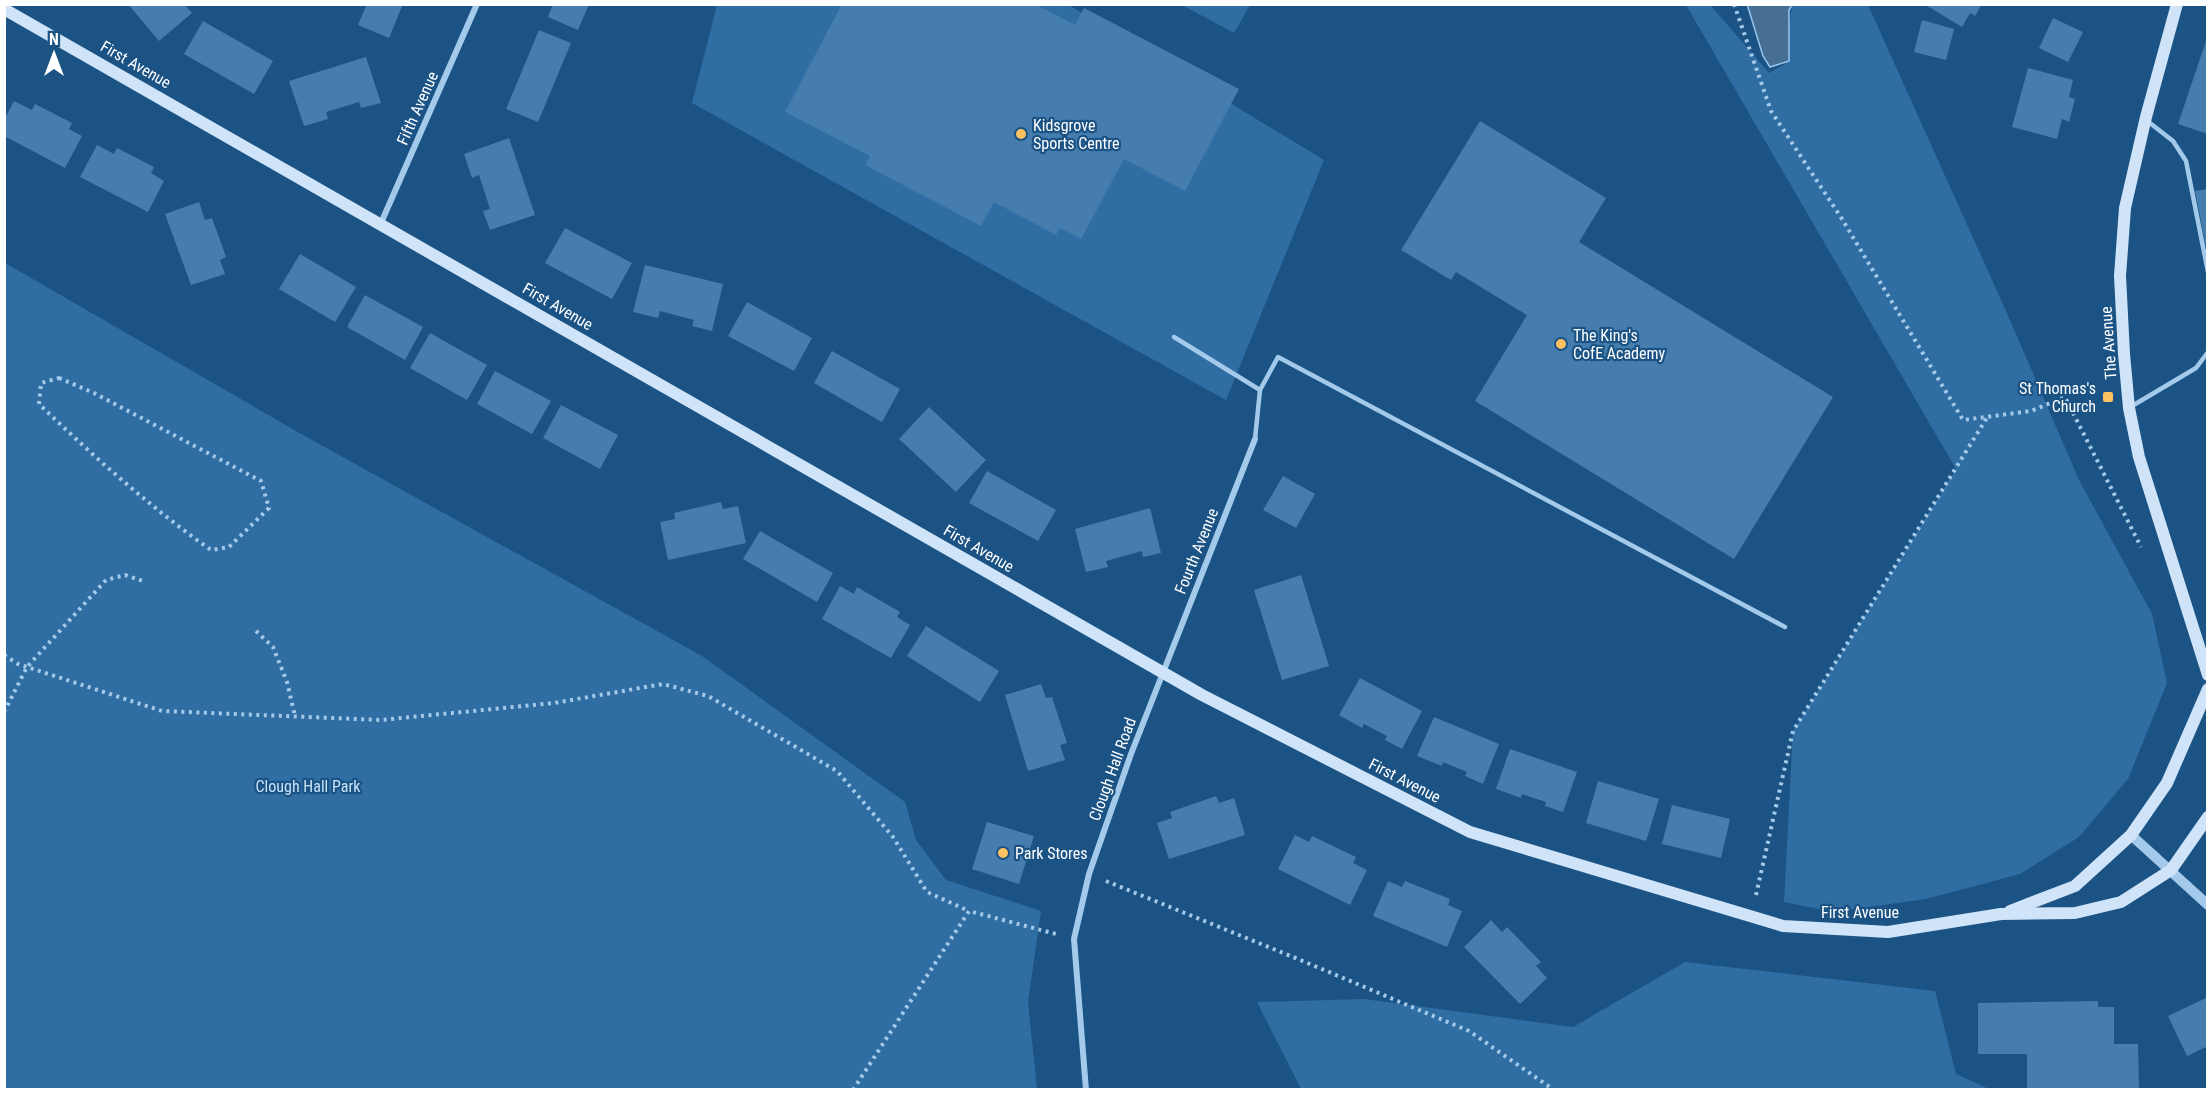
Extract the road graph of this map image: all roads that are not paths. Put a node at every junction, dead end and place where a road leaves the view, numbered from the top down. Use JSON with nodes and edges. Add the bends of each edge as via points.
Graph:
{"nodes":[{"id":1,"x":477,"y":4,"type":"edge"},
{"id":2,"x":2177,"y":4,"type":"edge"},
{"id":3,"x":4,"y":9,"type":"edge"},
{"id":4,"x":2145,"y":119,"type":"junction"},
{"id":5,"x":381,"y":223,"type":"junction"},
{"id":6,"x":2208,"y":272,"type":"edge"},
{"id":7,"x":1174,"y":337,"type":"dead end"},
{"id":8,"x":2208,"y":352,"type":"edge"},
{"id":9,"x":1260,"y":390,"type":"junction"},
{"id":10,"x":2129,"y":408,"type":"junction"},
{"id":11,"x":1255,"y":440,"type":"joint"},
{"id":12,"x":1785,"y":627,"type":"dead end"},
{"id":13,"x":1162,"y":673,"type":"junction"},
{"id":14,"x":2208,"y":675,"type":"edge"},
{"id":15,"x":2208,"y":689,"type":"edge"},
{"id":16,"x":2208,"y":817,"type":"edge"},
{"id":17,"x":2131,"y":835,"type":"junction"},
{"id":18,"x":2171,"y":870,"type":"junction"},
{"id":19,"x":2208,"y":905,"type":"edge"},
{"id":20,"x":2001,"y":914,"type":"junction"},
{"id":21,"x":1086,"y":1089,"type":"edge"}],
"edges":[{"from":1,"to":5,"type":"street","name":"Fifth Avenue"},
{"from":2,"to":4,"type":"main road","name":"The Avenue"},
{"from":3,"to":5,"type":"main road","name":"First Avenue"},
{"from":4,"to":6,"type":"lane","via":[[2173,141],[2186,161]]},
{"from":4,"to":10,"type":"main road","name":"The Avenue","via":[[2125,208],[2121,264]]},
{"from":5,"to":13,"type":"main road","name":"First Avenue"},
{"from":7,"to":9,"type":"lane"},
{"from":8,"to":10,"type":"lane","via":[[2196,368]]},
{"from":9,"to":11,"type":"lane"},
{"from":9,"to":12,"type":"lane","via":[[1278,357]]},
{"from":10,"to":14,"type":"main road","name":"The Avenue","via":[[2139,457]]},
{"from":11,"to":13,"type":"street","name":"Fourth Avenue"},
{"from":13,"to":20,"type":"main road","name":"First Avenue","via":[[1470,832],[1783,927],[1888,932]]},
{"from":13,"to":21,"type":"street","name":"Clough Hall Road","via":[[1089,874],[1074,939]]},
{"from":15,"to":17,"type":"main road","via":[[2167,783]]},
{"from":16,"to":18,"type":"main road"},
{"from":17,"to":18,"type":"street"},
{"from":17,"to":20,"type":"main road","name":"First Avenue","via":[[2075,886]]},
{"from":18,"to":19,"type":"street"},
{"from":18,"to":20,"type":"main road","name":"First Avenue","via":[[2121,902],[2075,913]]}]}
